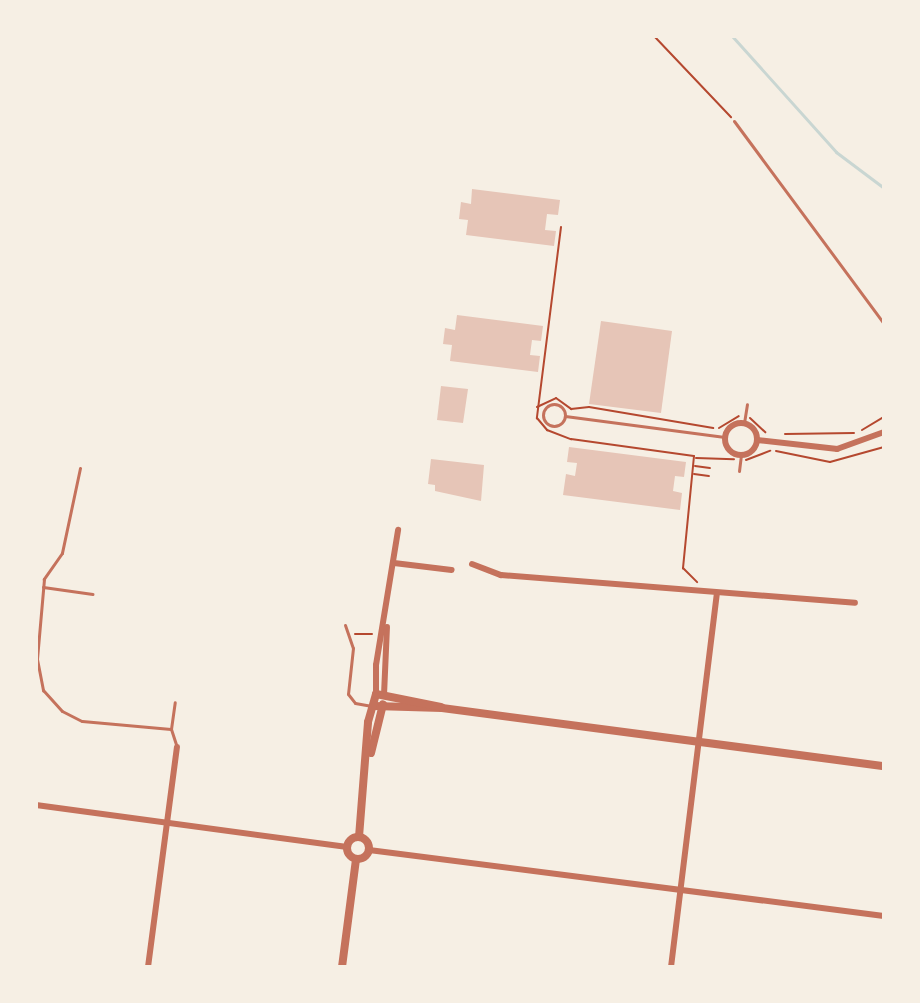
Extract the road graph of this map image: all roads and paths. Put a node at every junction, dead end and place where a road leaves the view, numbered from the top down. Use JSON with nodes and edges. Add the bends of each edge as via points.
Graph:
{"nodes":[{"id":1,"x":654,"y":36,"type":"edge"},
{"id":2,"x":734,"y":121,"type":"joint"},
{"id":3,"x":884,"y":324,"type":"edge"},
{"id":4,"x":747,"y":404,"type":"dead end"},
{"id":5,"x":537,"y":407,"type":"dead end"},
{"id":6,"x":564,"y":416,"type":"junction"},
{"id":7,"x":884,"y":417,"type":"edge"},
{"id":8,"x":744,"y":420,"type":"junction"},
{"id":9,"x":884,"y":432,"type":"edge"},
{"id":10,"x":770,"y":434,"type":"dead end"},
{"id":11,"x":781,"y":435,"type":"dead end"},
{"id":12,"x":725,"y":437,"type":"junction"},
{"id":13,"x":756,"y":440,"type":"junction"},
{"id":14,"x":884,"y":447,"type":"edge"},
{"id":15,"x":741,"y":457,"type":"junction"},
{"id":16,"x":696,"y":458,"type":"dead end"},
{"id":17,"x":695,"y":466,"type":"dead end"},
{"id":18,"x":80,"y":468,"type":"dead end"},
{"id":19,"x":710,"y":468,"type":"dead end"},
{"id":20,"x":739,"y":471,"type":"dead end"},
{"id":21,"x":694,"y":474,"type":"dead end"},
{"id":22,"x":709,"y":476,"type":"dead end"},
{"id":23,"x":398,"y":530,"type":"dead end"},
{"id":24,"x":394,"y":563,"type":"junction"},
{"id":25,"x":472,"y":564,"type":"dead end"},
{"id":26,"x":452,"y":570,"type":"dead end"},
{"id":27,"x":43,"y":587,"type":"junction"},
{"id":28,"x":93,"y":594,"type":"dead end"},
{"id":29,"x":717,"y":595,"type":"junction"},
{"id":30,"x":855,"y":603,"type":"dead end"},
{"id":31,"x":387,"y":623,"type":"junction"},
{"id":32,"x":345,"y":625,"type":"dead end"},
{"id":33,"x":372,"y":634,"type":"dead end"},
{"id":34,"x":349,"y":636,"type":"junction"},
{"id":35,"x":380,"y":695,"type":"junction"},
{"id":36,"x":175,"y":702,"type":"dead end"},
{"id":37,"x":378,"y":706,"type":"junction"},
{"id":38,"x":442,"y":708,"type":"junction"},
{"id":39,"x":171,"y":729,"type":"junction"},
{"id":40,"x":701,"y":742,"type":"junction"},
{"id":41,"x":177,"y":747,"type":"joint"},
{"id":42,"x":884,"y":766,"type":"edge"},
{"id":43,"x":36,"y":805,"type":"edge"},
{"id":44,"x":167,"y":823,"type":"junction"},
{"id":45,"x":359,"y":837,"type":"junction"},
{"id":46,"x":347,"y":847,"type":"junction"},
{"id":47,"x":369,"y":850,"type":"junction"},
{"id":48,"x":356,"y":860,"type":"junction"},
{"id":49,"x":682,"y":891,"type":"junction"},
{"id":50,"x":884,"y":916,"type":"edge"},
{"id":51,"x":148,"y":967,"type":"edge"},
{"id":52,"x":342,"y":967,"type":"edge"},
{"id":53,"x":671,"y":967,"type":"edge"}],
"edges":[{"from":1,"to":2,"type":"path"},
{"from":2,"to":3,"type":"lane"},
{"from":4,"to":8,"type":"lane"},
{"from":5,"to":8,"type":"path","via":[[556,398],[571,409],[678,419],[717,429]]},
{"from":6,"to":6,"type":"lane","via":[[550,425],[543,412],[555,404]]},
{"from":6,"to":12,"type":"lane"},
{"from":7,"to":11,"type":"path","via":[[837,436]]},
{"from":8,"to":10,"type":"path"},
{"from":8,"to":12,"type":"street","via":[[733,425]]},
{"from":8,"to":13,"type":"street","via":[[754,430]]},
{"from":9,"to":13,"type":"street","via":[[833,449]]},
{"from":12,"to":15,"type":"street","via":[[728,448]]},
{"from":13,"to":15,"type":"street"},
{"from":14,"to":15,"type":"path","via":[[839,461],[770,451]]},
{"from":15,"to":16,"type":"path"},
{"from":15,"to":20,"type":"lane"},
{"from":17,"to":19,"type":"path"},
{"from":18,"to":27,"type":"lane","via":[[62,553]]},
{"from":21,"to":22,"type":"path"},
{"from":23,"to":24,"type":"street"},
{"from":24,"to":26,"type":"street"},
{"from":24,"to":31,"type":"street"},
{"from":25,"to":29,"type":"street","via":[[501,575]]},
{"from":27,"to":28,"type":"lane"},
{"from":27,"to":39,"type":"lane","via":[[38,670],[54,704],[82,721]]},
{"from":29,"to":30,"type":"street"},
{"from":29,"to":40,"type":"street"},
{"from":31,"to":35,"type":"street"},
{"from":31,"to":35,"type":"street","via":[[376,665]]},
{"from":32,"to":34,"type":"lane"},
{"from":33,"to":34,"type":"path"},
{"from":34,"to":37,"type":"lane","via":[[348,694],[355,703]]},
{"from":35,"to":37,"type":"street"},
{"from":35,"to":38,"type":"street"},
{"from":36,"to":39,"type":"lane"},
{"from":37,"to":38,"type":"street"},
{"from":37,"to":45,"type":"street"},
{"from":38,"to":40,"type":"street"},
{"from":39,"to":41,"type":"lane"},
{"from":40,"to":42,"type":"street"},
{"from":40,"to":49,"type":"street"},
{"from":41,"to":44,"type":"street"},
{"from":43,"to":44,"type":"street"},
{"from":44,"to":46,"type":"street"},
{"from":44,"to":51,"type":"street"},
{"from":45,"to":46,"type":"street"},
{"from":45,"to":47,"type":"street"},
{"from":46,"to":48,"type":"street"},
{"from":47,"to":48,"type":"street"},
{"from":47,"to":49,"type":"street"},
{"from":48,"to":52,"type":"street"},
{"from":49,"to":50,"type":"street"},
{"from":49,"to":53,"type":"street"}]}
